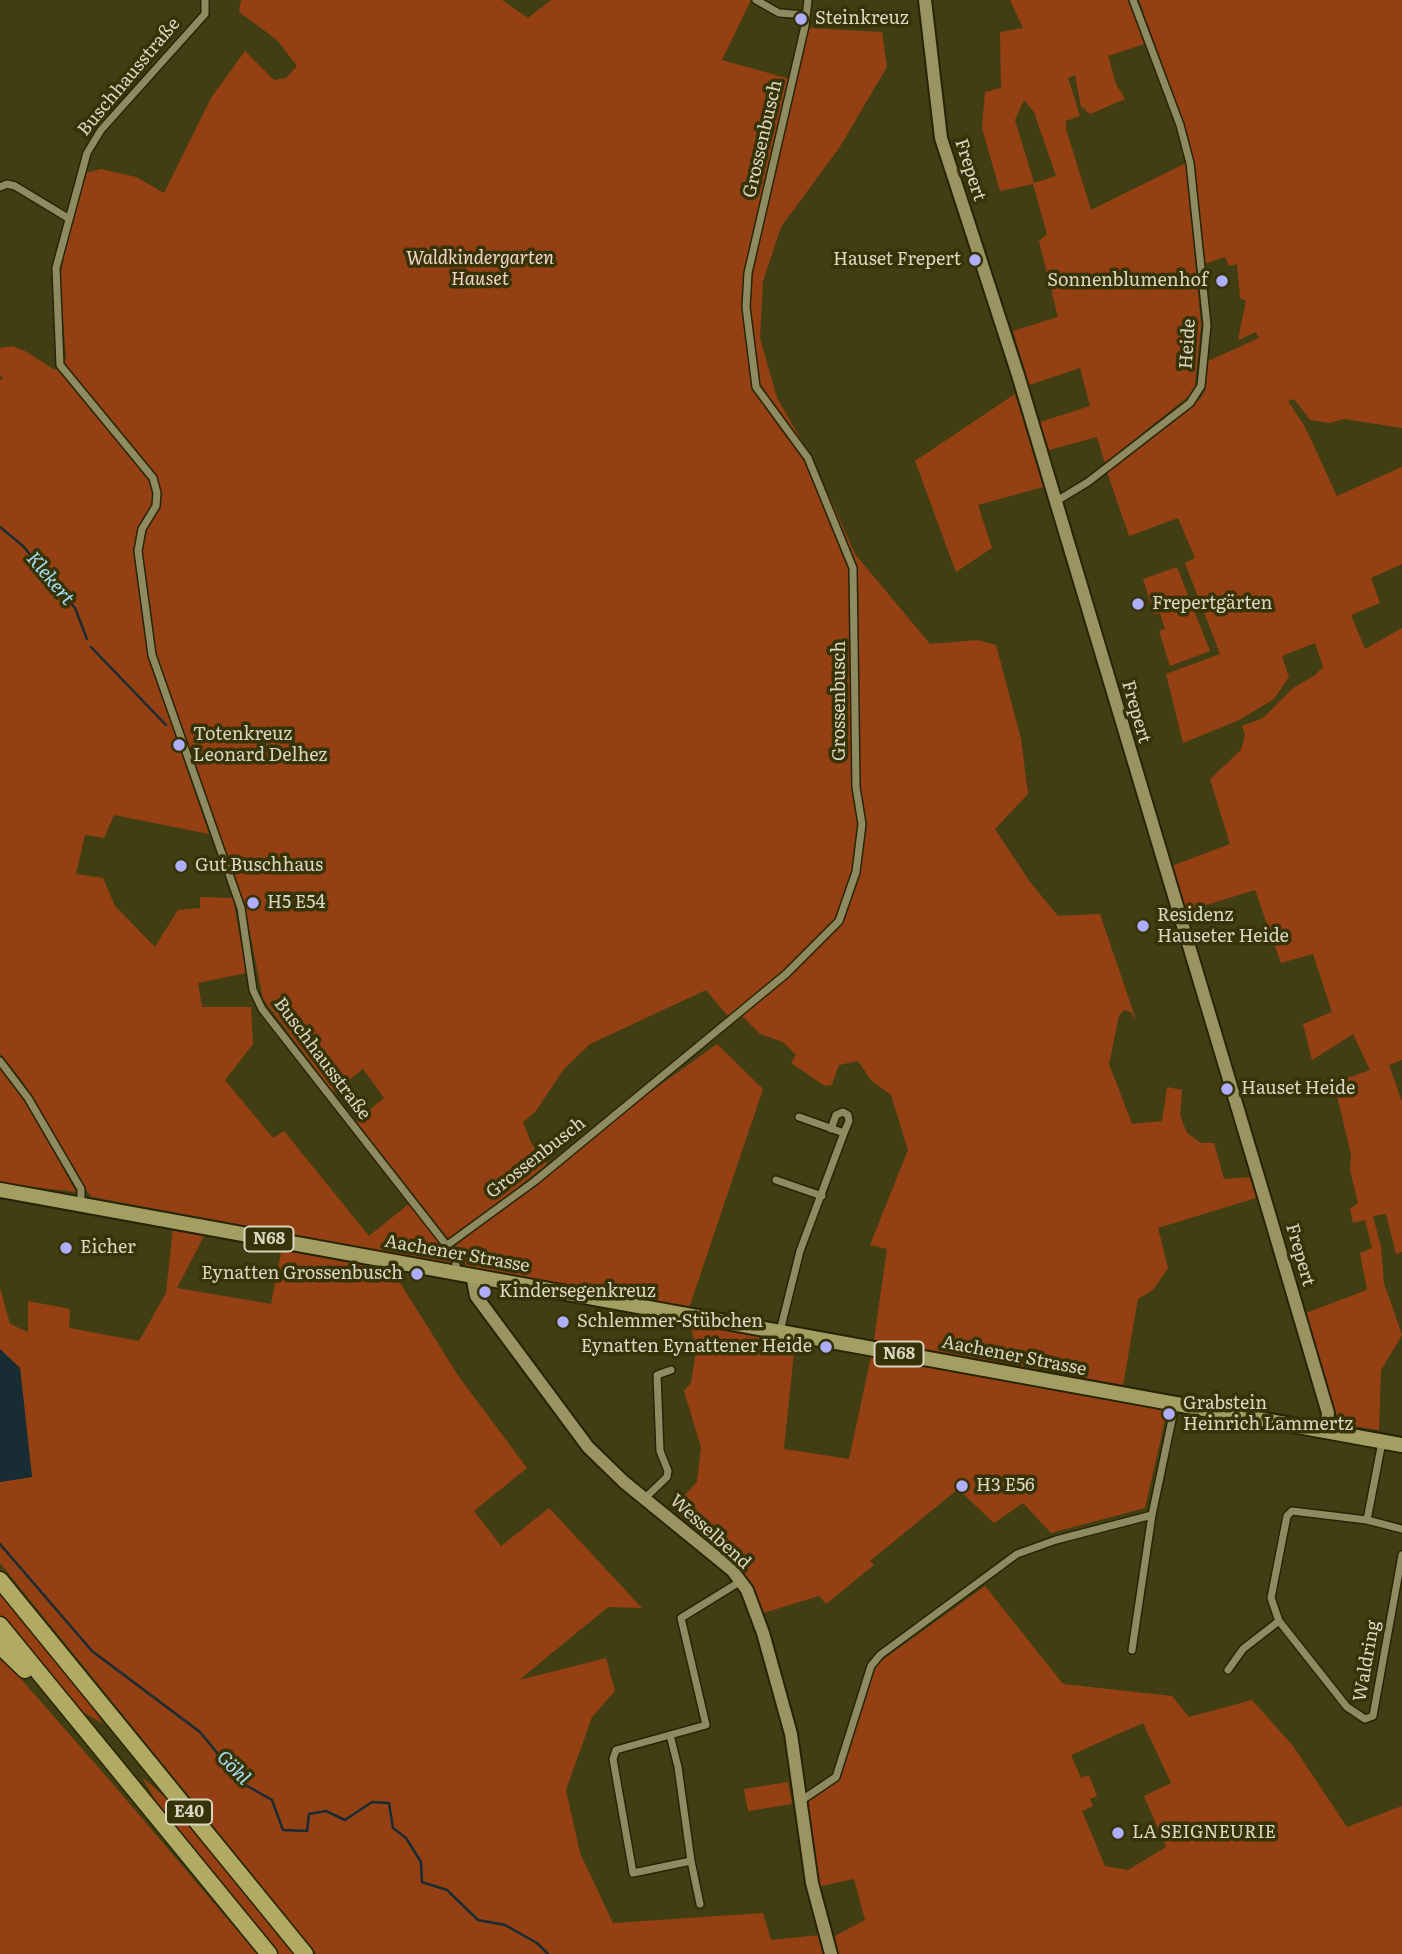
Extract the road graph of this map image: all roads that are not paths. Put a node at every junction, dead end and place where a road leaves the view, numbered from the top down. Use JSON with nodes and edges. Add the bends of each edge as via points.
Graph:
{"nodes":[{"id":1,"x":205,"y":0,"type":"edge"},
{"id":2,"x":756,"y":0,"type":"edge"},
{"id":3,"x":808,"y":0,"type":"edge"},
{"id":4,"x":925,"y":0,"type":"edge"},
{"id":5,"x":1133,"y":0,"type":"edge"},
{"id":6,"x":806,"y":15,"type":"junction"},
{"id":7,"x":0,"y":187,"type":"edge"},
{"id":8,"x":68,"y":218,"type":"junction"},
{"id":9,"x":1055,"y":502,"type":"junction"},
{"id":10,"x":0,"y":1061,"type":"edge"},
{"id":11,"x":799,"y":1117,"type":"dead end"},
{"id":12,"x":831,"y":1129,"type":"junction"},
{"id":13,"x":844,"y":1133,"type":"junction"},
{"id":14,"x":776,"y":1180,"type":"dead end"},
{"id":15,"x":0,"y":1190,"type":"edge"},
{"id":16,"x":822,"y":1196,"type":"junction"},
{"id":17,"x":81,"y":1204,"type":"junction"},
{"id":18,"x":446,"y":1246,"type":"junction"},
{"id":19,"x":465,"y":1274,"type":"junction"},
{"id":20,"x":780,"y":1331,"type":"junction"},
{"id":21,"x":671,"y":1370,"type":"dead end"},
{"id":22,"x":1175,"y":1405,"type":"junction"},
{"id":23,"x":1326,"y":1431,"type":"junction"},
{"id":24,"x":1382,"y":1441,"type":"junction"},
{"id":25,"x":1402,"y":1445,"type":"edge"},
{"id":26,"x":645,"y":1498,"type":"junction"},
{"id":27,"x":1152,"y":1515,"type":"junction"},
{"id":28,"x":1367,"y":1520,"type":"junction"},
{"id":29,"x":1402,"y":1529,"type":"edge"},
{"id":30,"x":1402,"y":1555,"type":"edge"},
{"id":31,"x":0,"y":1580,"type":"edge"},
{"id":32,"x":741,"y":1581,"type":"junction"},
{"id":33,"x":1279,"y":1621,"type":"junction"},
{"id":34,"x":0,"y":1625,"type":"edge"},
{"id":35,"x":0,"y":1646,"type":"edge"},
{"id":36,"x":1132,"y":1650,"type":"dead end"},
{"id":37,"x":1228,"y":1670,"type":"dead end"},
{"id":38,"x":37,"y":1677,"type":"junction"},
{"id":39,"x":670,"y":1735,"type":"junction"},
{"id":40,"x":802,"y":1800,"type":"junction"},
{"id":41,"x":691,"y":1861,"type":"junction"},
{"id":42,"x":700,"y":1904,"type":"dead end"},
{"id":43,"x":269,"y":1954,"type":"edge"},
{"id":44,"x":305,"y":1954,"type":"edge"},
{"id":45,"x":831,"y":1954,"type":"edge"}],
"edges":[{"from":1,"to":8,"type":"street","name":"Buschhausstraße","via":[[205,14],[92,142]]},
{"from":2,"to":6,"type":"street","via":[[779,13]]},
{"from":3,"to":6,"type":"street","name":"Grossenbusch"},
{"from":4,"to":9,"type":"street","name":"Frepert","via":[[941,138]]},
{"from":5,"to":9,"type":"street","name":"Heide","via":[[1190,163],[1207,325],[1201,386],[1190,403]]},
{"from":6,"to":18,"type":"street","name":"Grossenbusch","via":[[748,274],[746,307],[756,387],[808,458],[853,568],[856,788],[862,824],[856,872],[839,921],[786,974],[536,1181]]},
{"from":7,"to":8,"type":"street","via":[[15,186]]},
{"from":8,"to":18,"type":"street","name":"Buschhausstraße","via":[[55,280],[60,365],[153,478],[156,506],[142,529],[138,551],[152,655],[241,908],[253,990],[262,1009]]},
{"from":9,"to":23,"type":"street","name":"Frepert","via":[[1328,1413]]},
{"from":10,"to":17,"type":"street","via":[[50,1134],[81,1189]]},
{"from":11,"to":12,"type":"street"},
{"from":12,"to":13,"type":"street"},
{"from":12,"to":13,"type":"street","via":[[842,1112],[849,1121]]},
{"from":13,"to":16,"type":"street"},
{"from":14,"to":16,"type":"street"},
{"from":15,"to":17,"type":"main road","name":"Aachener Strasse","number":"N68"},
{"from":16,"to":20,"type":"street","via":[[793,1274]]},
{"from":17,"to":19,"type":"main road","name":"Aachener Strasse","number":"N68"},
{"from":18,"to":19,"type":"street","name":"Buschhausstraße"},
{"from":19,"to":20,"type":"main road","name":"Aachener Strasse","number":"N68"},
{"from":19,"to":26,"type":"street","name":"Wesselbend","via":[[476,1296],[588,1447]]},
{"from":20,"to":22,"type":"main road","name":"Aachener Strasse","number":"N68"},
{"from":21,"to":26,"type":"street","via":[[657,1375],[660,1451],[667,1477]]},
{"from":22,"to":23,"type":"main road","name":"Aachener Strasse","number":"N68"},
{"from":22,"to":27,"type":"street"},
{"from":23,"to":24,"type":"main road","name":"Aachener Strasse","number":"N68"},
{"from":24,"to":25,"type":"main road","name":"Aachener Strasse","number":"N68"},
{"from":24,"to":28,"type":"street"},
{"from":26,"to":32,"type":"street","name":"Wesselbend"},
{"from":27,"to":36,"type":"street"},
{"from":27,"to":40,"type":"street","via":[[1017,1554],[880,1655],[871,1666],[836,1777]]},
{"from":28,"to":29,"type":"street","name":"Waldring"},
{"from":28,"to":33,"type":"street","name":"Waldring","via":[[1300,1510],[1287,1516],[1271,1598]]},
{"from":30,"to":33,"type":"street","name":"Waldring","via":[[1369,1719],[1358,1717],[1347,1707]]},
{"from":31,"to":44,"type":"highway","number":"E40"},
{"from":32,"to":39,"type":"street","via":[[681,1618],[706,1725]]},
{"from":32,"to":40,"type":"street","name":"Wesselbend","via":[[754,1604],[791,1734]]},
{"from":33,"to":37,"type":"street","via":[[1243,1649]]},
{"from":34,"to":38,"type":"highway"},
{"from":35,"to":38,"type":"highway"},
{"from":38,"to":43,"type":"highway","number":"E40"},
{"from":39,"to":41,"type":"street"},
{"from":39,"to":41,"type":"street","via":[[616,1750],[613,1773],[633,1873]]},
{"from":40,"to":45,"type":"street","name":"Wesselbend","via":[[812,1883]]},
{"from":41,"to":42,"type":"street"}]}
